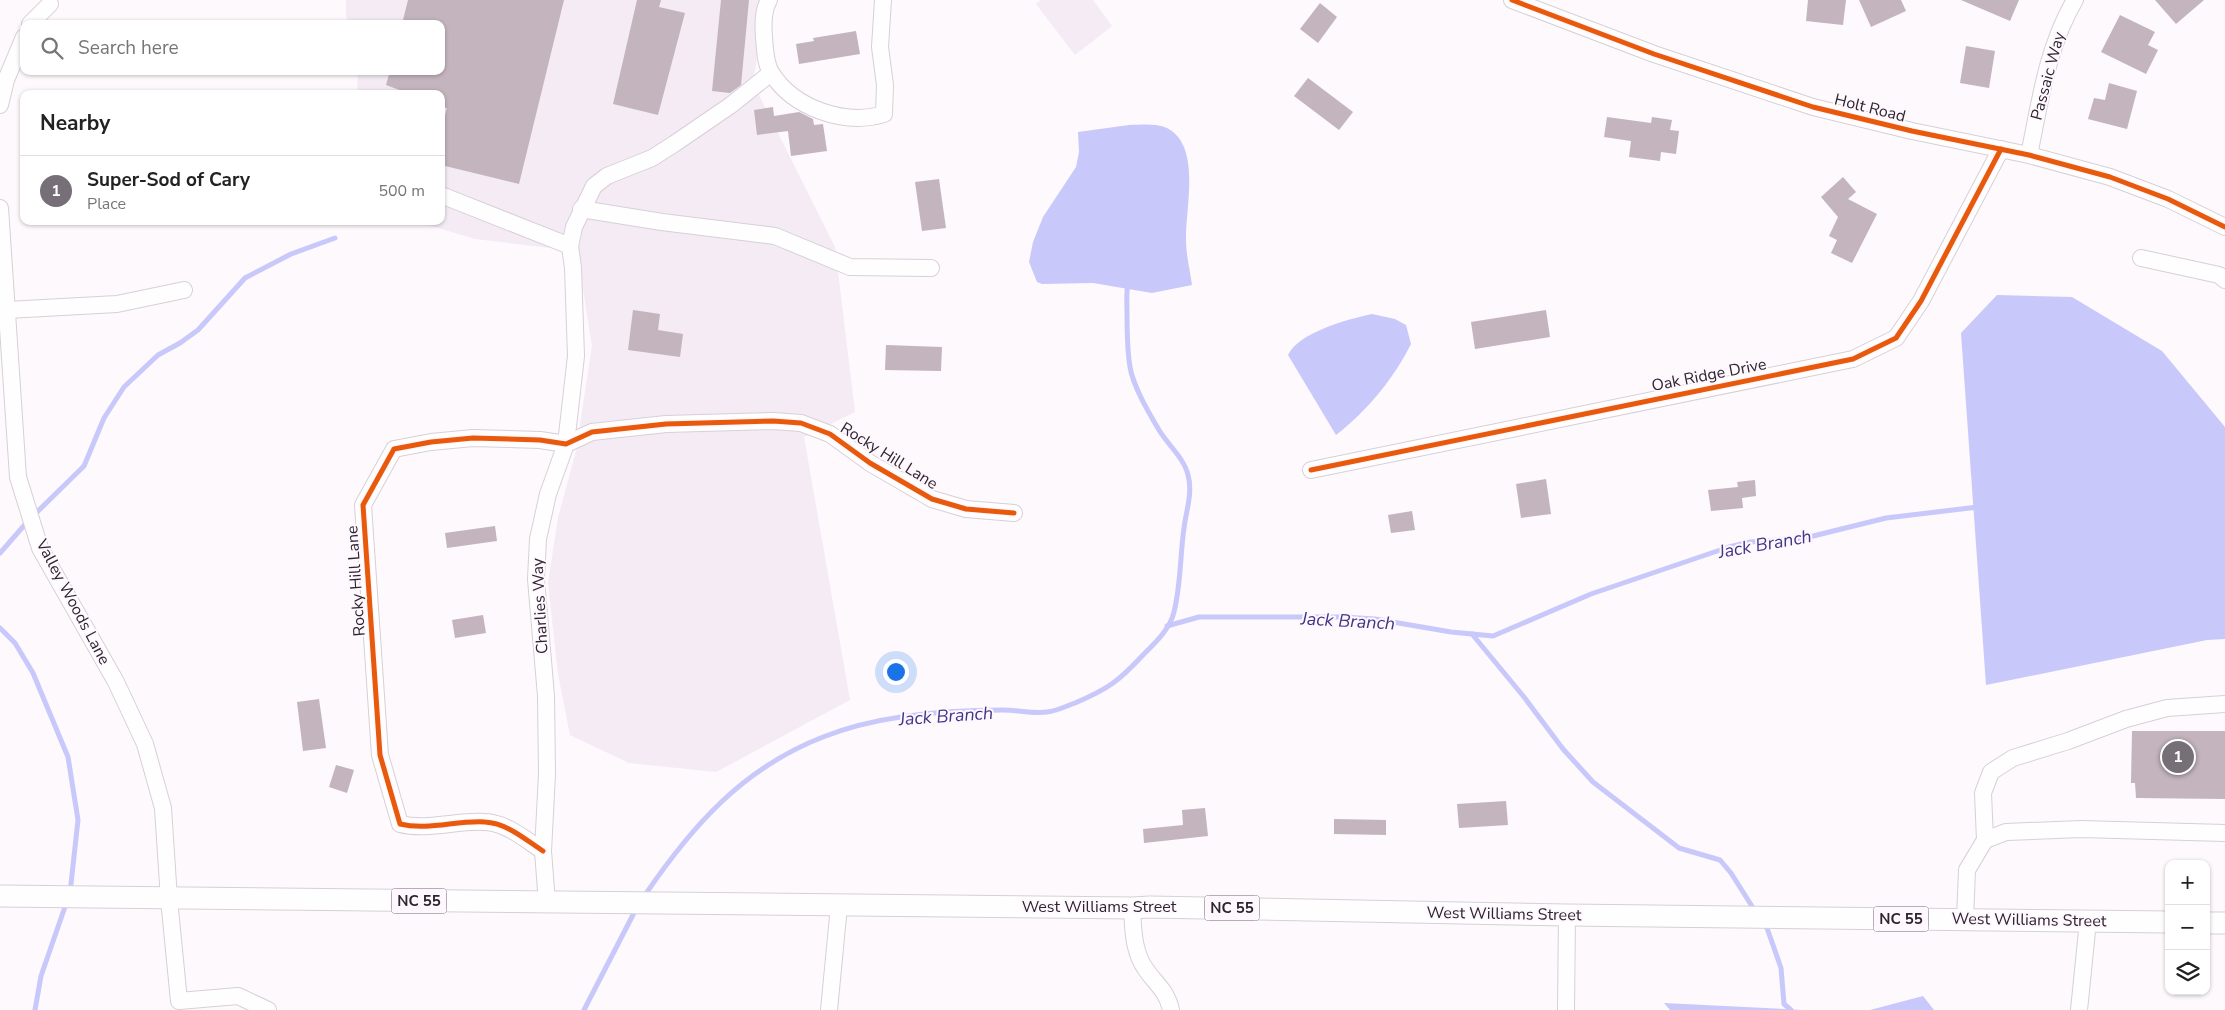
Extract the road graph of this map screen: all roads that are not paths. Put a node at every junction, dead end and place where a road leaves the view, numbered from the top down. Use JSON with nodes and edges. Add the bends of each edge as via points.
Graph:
{"nodes":[{"id":1,"x":770,"y":0,"type":"edge"},
{"id":2,"x":883,"y":0,"type":"edge"},
{"id":3,"x":1512,"y":0,"type":"edge"},
{"id":4,"x":2075,"y":0,"type":"edge"},
{"id":5,"x":50,"y":4,"type":"dead end"},
{"id":6,"x":34,"y":20,"type":"edge"},
{"id":7,"x":20,"y":47,"type":"edge"},
{"id":8,"x":771,"y":73,"type":"junction"},
{"id":9,"x":0,"y":105,"type":"edge"},
{"id":10,"x":2001,"y":149,"type":"junction"},
{"id":11,"x":2028,"y":155,"type":"junction"},
{"id":12,"x":445,"y":198,"type":"edge"},
{"id":13,"x":0,"y":208,"type":"edge"},
{"id":14,"x":581,"y":209,"type":"junction"},
{"id":15,"x":2225,"y":227,"type":"edge"},
{"id":16,"x":570,"y":246,"type":"junction"},
{"id":17,"x":2141,"y":258,"type":"dead end"},
{"id":18,"x":931,"y":268,"type":"dead end"},
{"id":19,"x":2225,"y":280,"type":"edge"},
{"id":20,"x":184,"y":290,"type":"dead end"},
{"id":21,"x":7,"y":310,"type":"junction"},
{"id":22,"x":566,"y":444,"type":"junction"},
{"id":23,"x":1311,"y":470,"type":"dead end"},
{"id":24,"x":1014,"y":513,"type":"dead end"},
{"id":25,"x":2225,"y":704,"type":"edge"},
{"id":26,"x":2225,"y":833,"type":"edge"},
{"id":27,"x":1986,"y":840,"type":"junction"},
{"id":28,"x":543,"y":851,"type":"junction"},
{"id":29,"x":0,"y":896,"type":"edge"},
{"id":30,"x":169,"y":899,"type":"junction"},
{"id":31,"x":546,"y":902,"type":"junction"},
{"id":32,"x":839,"y":906,"type":"junction"},
{"id":33,"x":1132,"y":908,"type":"junction"},
{"id":34,"x":1566,"y":916,"type":"junction"},
{"id":35,"x":1965,"y":920,"type":"junction"},
{"id":36,"x":2088,"y":921,"type":"junction"},
{"id":37,"x":2165,"y":922,"type":"edge"},
{"id":38,"x":2210,"y":923,"type":"edge"},
{"id":39,"x":2225,"y":923,"type":"edge"},
{"id":40,"x":268,"y":1010,"type":"edge"},
{"id":41,"x":830,"y":1010,"type":"edge"},
{"id":42,"x":1170,"y":1010,"type":"edge"},
{"id":43,"x":1566,"y":1010,"type":"edge"},
{"id":44,"x":2079,"y":1010,"type":"edge"}],
"edges":[{"from":1,"to":8,"type":"street","via":[[765,7],[763,33]]},
{"from":2,"to":8,"type":"street","via":[[880,47],[885,85],[884,114],[870,118],[827,114],[792,97]]},
{"from":3,"to":10,"type":"street","name":"Holt Road","via":[[1645,51],[1813,107]]},
{"from":4,"to":11,"type":"street","name":"Passaic Way","via":[[2062,21],[2050,55]]},
{"from":5,"to":6,"type":"street"},
{"from":7,"to":9,"type":"street"},
{"from":8,"to":14,"type":"street","name":"Charlies Way","via":[[731,105],[652,158],[607,176],[594,186]]},
{"from":10,"to":11,"type":"street","name":"Holt Road"},
{"from":10,"to":23,"type":"street","name":"Oak Ridge Drive","via":[[1921,301],[1896,338],[1853,359]]},
{"from":11,"to":15,"type":"street","name":"Holt Road","via":[[2136,186]]},
{"from":12,"to":16,"type":"street"},
{"from":13,"to":21,"type":"street","name":"Valley Woods Lane"},
{"from":14,"to":16,"type":"street","name":"Charlies Way"},
{"from":14,"to":18,"type":"street","via":[[775,236],[850,267]]},
{"from":16,"to":22,"type":"street","name":"Charlies Way","via":[[574,268],[576,356]]},
{"from":17,"to":19,"type":"street","via":[[2219,275]]},
{"from":20,"to":21,"type":"street","via":[[117,304]]},
{"from":21,"to":30,"type":"street","name":"Valley Woods Lane","via":[[18,476],[40,548],[116,682],[145,744],[163,808]]},
{"from":22,"to":24,"type":"street","name":"Rocky Hill Lane","via":[[592,432],[666,424],[801,423],[830,434],[870,463],[932,500],[966,509]]},
{"from":22,"to":28,"type":"street","name":"Charlies Way","via":[[548,494],[538,539],[536,579],[546,696],[547,755]]},
{"from":22,"to":28,"type":"street","name":"Rocky Hill Lane","via":[[473,438],[394,449],[363,505],[380,755],[400,824],[414,827],[486,822],[504,827]]},
{"from":25,"to":27,"type":"street","via":[[2167,708],[2013,758],[1991,772],[1983,793]]},
{"from":26,"to":27,"type":"street","via":[[2080,829],[2006,832]]},
{"from":27,"to":35,"type":"street","via":[[1967,870]]},
{"from":28,"to":31,"type":"street","name":"Charlies Way"},
{"from":29,"to":30,"type":"main road","number":"NC 55"},
{"from":30,"to":31,"type":"main road","number":"NC 55"},
{"from":30,"to":40,"type":"street","name":"Valley Woods Lane","via":[[179,1001],[238,996]]},
{"from":31,"to":32,"type":"main road","number":"NC 55"},
{"from":32,"to":33,"type":"main road","name":"West Williams Street","number":"NC 55"},
{"from":32,"to":41,"type":"street"},
{"from":33,"to":34,"type":"main road","name":"West Williams Street","number":"NC 55"},
{"from":33,"to":42,"type":"street","via":[[1140,960],[1165,992]]},
{"from":34,"to":35,"type":"main road","name":"West Williams Street","number":"NC 55"},
{"from":34,"to":43,"type":"street"},
{"from":35,"to":36,"type":"main road","name":"West Williams Street","number":"NC 55"},
{"from":36,"to":37,"type":"main road","name":"West Williams Street","number":"NC 55"},
{"from":36,"to":44,"type":"street"},
{"from":38,"to":39,"type":"main road"}]}
